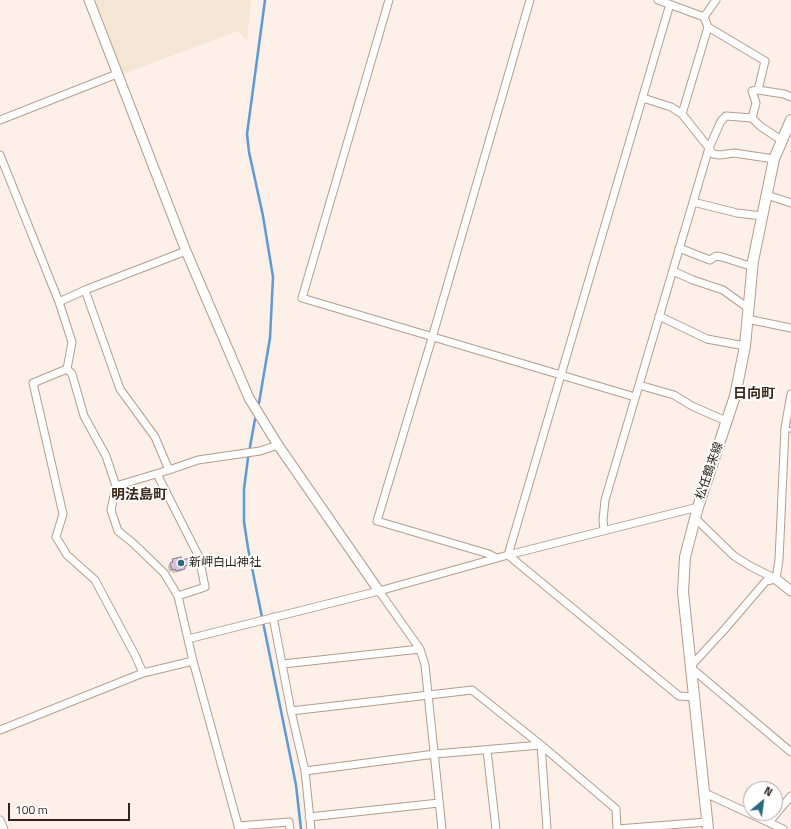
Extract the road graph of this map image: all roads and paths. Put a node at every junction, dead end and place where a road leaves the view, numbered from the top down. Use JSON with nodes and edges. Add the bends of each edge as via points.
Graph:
{"nodes":[{"id":1,"x":89,"y":0,"type":"edge"},
{"id":2,"x":389,"y":0,"type":"edge"},
{"id":3,"x":530,"y":0,"type":"edge"},
{"id":4,"x":658,"y":0,"type":"edge"},
{"id":5,"x":716,"y":0,"type":"edge"},
{"id":6,"x":670,"y":4,"type":"junction"},
{"id":7,"x":704,"y":17,"type":"junction"},
{"id":8,"x":708,"y":27,"type":"junction"},
{"id":9,"x":117,"y":74,"type":"junction"},
{"id":10,"x":758,"y":90,"type":"junction"},
{"id":11,"x":791,"y":97,"type":"edge"},
{"id":12,"x":643,"y":98,"type":"junction"},
{"id":13,"x":682,"y":114,"type":"junction"},
{"id":14,"x":752,"y":118,"type":"junction"},
{"id":15,"x":0,"y":120,"type":"edge"},
{"id":16,"x":791,"y":120,"type":"edge"},
{"id":17,"x":786,"y":134,"type":"edge"},
{"id":18,"x":709,"y":148,"type":"junction"},
{"id":19,"x":0,"y":155,"type":"edge"},
{"id":20,"x":774,"y":159,"type":"junction"},
{"id":21,"x":767,"y":195,"type":"junction"},
{"id":22,"x":693,"y":202,"type":"junction"},
{"id":23,"x":791,"y":203,"type":"edge"},
{"id":24,"x":762,"y":216,"type":"junction"},
{"id":25,"x":679,"y":248,"type":"junction"},
{"id":26,"x":186,"y":251,"type":"junction"},
{"id":27,"x":753,"y":267,"type":"junction"},
{"id":28,"x":673,"y":271,"type":"junction"},
{"id":29,"x":85,"y":290,"type":"junction"},
{"id":30,"x":59,"y":302,"type":"junction"},
{"id":31,"x":748,"y":308,"type":"junction"},
{"id":32,"x":659,"y":316,"type":"junction"},
{"id":33,"x":747,"y":319,"type":"junction"},
{"id":34,"x":791,"y":328,"type":"edge"},
{"id":35,"x":432,"y":338,"type":"junction"},
{"id":36,"x":745,"y":346,"type":"junction"},
{"id":37,"x":67,"y":368,"type":"junction"},
{"id":38,"x":561,"y":375,"type":"junction"},
{"id":39,"x":639,"y":385,"type":"junction"},
{"id":40,"x":791,"y":394,"type":"edge"},
{"id":41,"x":635,"y":397,"type":"junction"},
{"id":42,"x":726,"y":421,"type":"junction"},
{"id":43,"x":788,"y":429,"type":"edge"},
{"id":44,"x":278,"y":445,"type":"junction"},
{"id":45,"x":169,"y":470,"type":"junction"},
{"id":46,"x":157,"y":474,"type":"junction"},
{"id":47,"x":116,"y":486,"type":"junction"},
{"id":48,"x":698,"y":507,"type":"junction"},
{"id":49,"x":695,"y":518,"type":"junction"},
{"id":50,"x":604,"y":530,"type":"junction"},
{"id":51,"x":508,"y":555,"type":"junction"},
{"id":52,"x":496,"y":558,"type":"junction"},
{"id":53,"x":776,"y":579,"type":"junction"},
{"id":54,"x":379,"y":591,"type":"junction"},
{"id":55,"x":791,"y":591,"type":"edge"},
{"id":56,"x":178,"y":596,"type":"junction"},
{"id":57,"x":270,"y":618,"type":"junction"},
{"id":58,"x":188,"y":639,"type":"junction"},
{"id":59,"x":420,"y":649,"type":"junction"},
{"id":60,"x":193,"y":661,"type":"junction"},
{"id":61,"x":282,"y":664,"type":"junction"},
{"id":62,"x":690,"y":667,"type":"junction"},
{"id":63,"x":143,"y":673,"type":"junction"},
{"id":64,"x":429,"y":695,"type":"junction"},
{"id":65,"x":694,"y":698,"type":"junction"},
{"id":66,"x":292,"y":711,"type":"junction"},
{"id":67,"x":0,"y":730,"type":"edge"},
{"id":68,"x":541,"y":745,"type":"junction"},
{"id":69,"x":487,"y":750,"type":"junction"},
{"id":70,"x":791,"y":752,"type":"edge"},
{"id":71,"x":435,"y":754,"type":"junction"},
{"id":72,"x":305,"y":771,"type":"junction"},
{"id":73,"x":705,"y":793,"type":"junction"},
{"id":74,"x":791,"y":796,"type":"edge"},
{"id":75,"x":440,"y":803,"type":"junction"},
{"id":76,"x":309,"y":817,"type":"junction"},
{"id":77,"x":0,"y":820,"type":"edge"},
{"id":78,"x":769,"y":822,"type":"junction"},
{"id":79,"x":708,"y":825,"type":"edge"},
{"id":80,"x":238,"y":828,"type":"edge"},
{"id":81,"x":651,"y":828,"type":"edge"},
{"id":82,"x":4,"y":829,"type":"edge"},
{"id":83,"x":290,"y":829,"type":"edge"},
{"id":84,"x":311,"y":829,"type":"edge"},
{"id":85,"x":442,"y":829,"type":"edge"},
{"id":86,"x":496,"y":829,"type":"edge"},
{"id":87,"x":547,"y":829,"type":"edge"},
{"id":88,"x":617,"y":829,"type":"edge"},
{"id":89,"x":783,"y":829,"type":"edge"}],
"edges":[{"from":1,"to":9,"type":"street"},
{"from":2,"to":35,"type":"street","via":[[302,298]]},
{"from":3,"to":35,"type":"street"},
{"from":4,"to":6,"type":"street"},
{"from":5,"to":7,"type":"street"},
{"from":6,"to":7,"type":"street"},
{"from":6,"to":12,"type":"street"},
{"from":7,"to":8,"type":"street"},
{"from":8,"to":10,"type":"street","via":[[766,61]]},
{"from":8,"to":13,"type":"street"},
{"from":9,"to":15,"type":"street"},
{"from":9,"to":26,"type":"street"},
{"from":10,"to":11,"type":"street"},
{"from":10,"to":14,"type":"street","via":[[752,91],[756,103]]},
{"from":12,"to":13,"type":"street","via":[[670,106]]},
{"from":12,"to":38,"type":"street"},
{"from":13,"to":18,"type":"street"},
{"from":14,"to":17,"type":"street","via":[[760,126]]},
{"from":14,"to":18,"type":"street","via":[[726,116],[721,121]]},
{"from":16,"to":17,"type":"main road","name":"松任鶴来線"},
{"from":17,"to":20,"type":"main road","name":"松任鶴来線"},
{"from":18,"to":20,"type":"street","via":[[713,154],[734,153]]},
{"from":18,"to":22,"type":"street"},
{"from":19,"to":30,"type":"street"},
{"from":20,"to":21,"type":"main road","name":"松任鶴来線"},
{"from":21,"to":23,"type":"street"},
{"from":21,"to":24,"type":"main road","name":"松任鶴来線"},
{"from":22,"to":24,"type":"street","via":[[737,213]]},
{"from":22,"to":25,"type":"street"},
{"from":24,"to":27,"type":"main road","name":"松任鶴来線"},
{"from":25,"to":27,"type":"street","via":[[710,260],[716,256]]},
{"from":25,"to":28,"type":"street"},
{"from":26,"to":29,"type":"street"},
{"from":26,"to":44,"type":"street","via":[[249,398]]},
{"from":27,"to":31,"type":"main road","name":"松任鶴来線"},
{"from":28,"to":31,"type":"street","via":[[723,290]]},
{"from":28,"to":32,"type":"street"},
{"from":29,"to":30,"type":"street"},
{"from":29,"to":45,"type":"street","via":[[120,389],[155,436]]},
{"from":30,"to":37,"type":"street","via":[[72,342]]},
{"from":31,"to":33,"type":"main road","name":"松任鶴来線"},
{"from":32,"to":36,"type":"street","via":[[706,338]]},
{"from":32,"to":39,"type":"street"},
{"from":33,"to":34,"type":"street"},
{"from":33,"to":36,"type":"main road","name":"松任鶴来線"},
{"from":35,"to":38,"type":"street"},
{"from":35,"to":52,"type":"street","via":[[377,521]]},
{"from":36,"to":42,"type":"main road","name":"松任鶴来線","via":[[735,396]]},
{"from":37,"to":47,"type":"street","via":[[72,374],[84,416],[106,456]]},
{"from":37,"to":63,"type":"street","via":[[33,383],[63,514],[56,537],[67,555],[95,580]]},
{"from":38,"to":41,"type":"street"},
{"from":38,"to":51,"type":"street"},
{"from":39,"to":41,"type":"street"},
{"from":39,"to":42,"type":"street","via":[[674,396]]},
{"from":40,"to":43,"type":"street"},
{"from":41,"to":50,"type":"street","via":[[605,500]]},
{"from":42,"to":48,"type":"main road","name":"松任鶴来線"},
{"from":43,"to":53,"type":"street"},
{"from":44,"to":45,"type":"street","via":[[243,454],[198,460]]},
{"from":44,"to":54,"type":"street"},
{"from":45,"to":46,"type":"street"},
{"from":46,"to":47,"type":"street"},
{"from":46,"to":56,"type":"street","via":[[198,557],[205,588]]},
{"from":47,"to":56,"type":"street","via":[[111,510],[118,531],[164,573]]},
{"from":48,"to":49,"type":"main road","name":"松任鶴来線"},
{"from":48,"to":50,"type":"street"},
{"from":49,"to":53,"type":"street","via":[[734,556]]},
{"from":49,"to":62,"type":"main road","name":"松任鶴来線","via":[[685,557],[683,592]]},
{"from":50,"to":51,"type":"street"},
{"from":51,"to":52,"type":"street"},
{"from":51,"to":65,"type":"street","via":[[679,696]]},
{"from":52,"to":54,"type":"street"},
{"from":53,"to":55,"type":"street"},
{"from":53,"to":62,"type":"street","via":[[766,581]]},
{"from":54,"to":57,"type":"street"},
{"from":54,"to":59,"type":"street"},
{"from":56,"to":58,"type":"street"},
{"from":57,"to":58,"type":"street"},
{"from":57,"to":61,"type":"street"},
{"from":58,"to":60,"type":"street"},
{"from":59,"to":61,"type":"street"},
{"from":59,"to":64,"type":"street"},
{"from":60,"to":63,"type":"street"},
{"from":60,"to":80,"type":"street"},
{"from":61,"to":66,"type":"street"},
{"from":62,"to":65,"type":"main road","name":"松任鶴来線"},
{"from":62,"to":70,"type":"street"},
{"from":63,"to":67,"type":"street"},
{"from":64,"to":66,"type":"street"},
{"from":64,"to":68,"type":"street","via":[[472,690]]},
{"from":64,"to":71,"type":"street"},
{"from":65,"to":73,"type":"main road","name":"松任鶴来線"},
{"from":66,"to":72,"type":"street"},
{"from":68,"to":69,"type":"street"},
{"from":68,"to":87,"type":"street"},
{"from":68,"to":88,"type":"street","via":[[616,809]]},
{"from":69,"to":71,"type":"street"},
{"from":69,"to":86,"type":"street"},
{"from":71,"to":72,"type":"street"},
{"from":71,"to":75,"type":"street"},
{"from":72,"to":76,"type":"street"},
{"from":73,"to":78,"type":"street"},
{"from":73,"to":79,"type":"main road","name":"松任鶴来線"},
{"from":74,"to":78,"type":"street"},
{"from":75,"to":76,"type":"street"},
{"from":75,"to":85,"type":"street"},
{"from":76,"to":84,"type":"street"},
{"from":77,"to":82,"type":"street"},
{"from":78,"to":89,"type":"street"},
{"from":79,"to":81,"type":"street"},
{"from":80,"to":83,"type":"street","via":[[289,822]]},
{"from":81,"to":88,"type":"street"}]}
